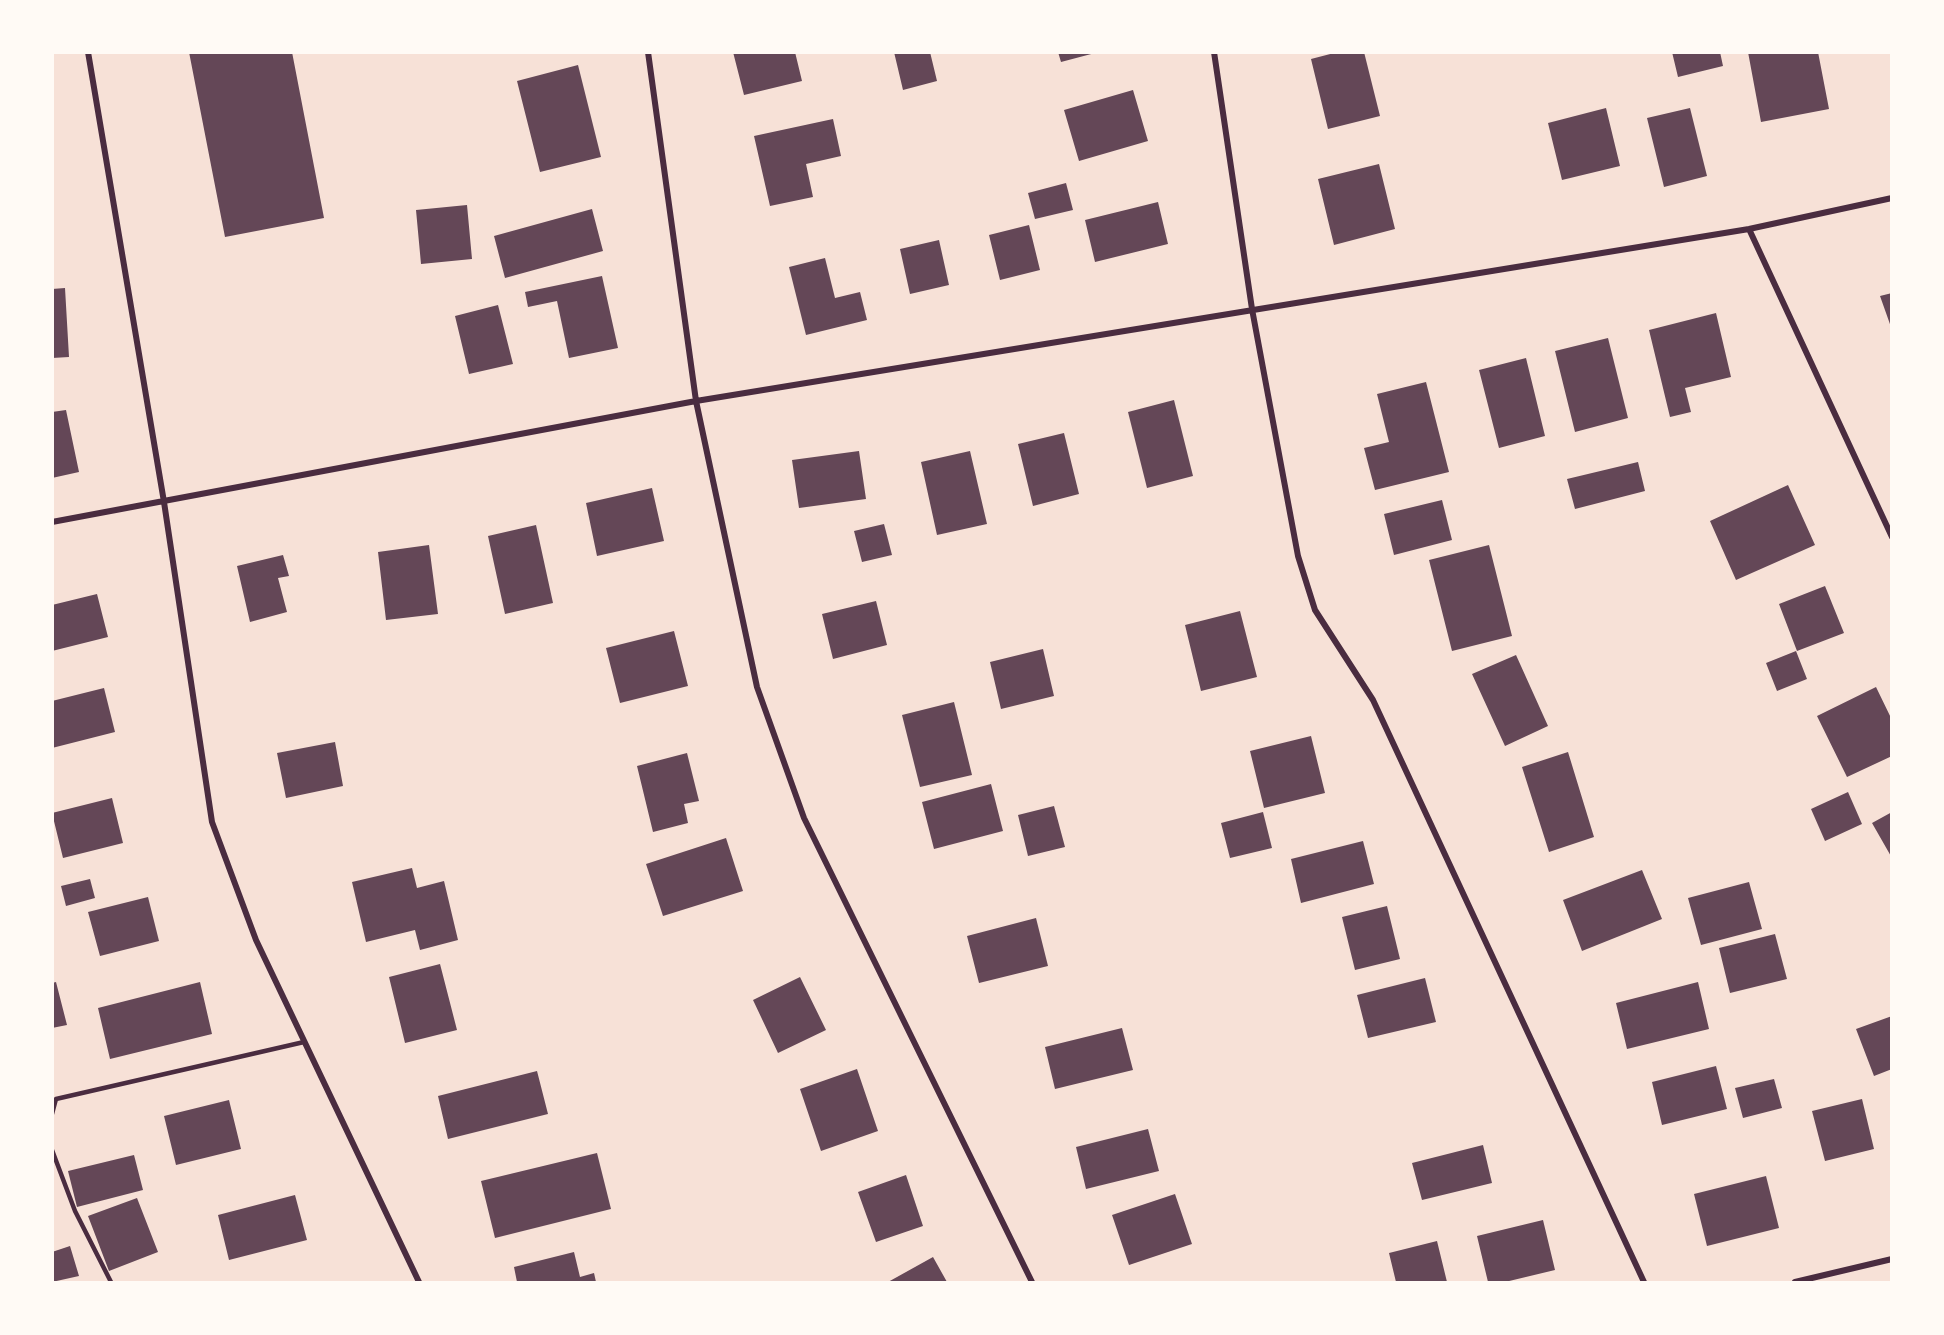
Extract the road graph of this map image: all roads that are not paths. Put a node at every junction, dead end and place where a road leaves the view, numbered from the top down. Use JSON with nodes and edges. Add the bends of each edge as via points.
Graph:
{"nodes":[{"id":1,"x":88,"y":52,"type":"edge"},
{"id":2,"x":648,"y":52,"type":"edge"},
{"id":3,"x":1214,"y":52,"type":"edge"},
{"id":4,"x":1892,"y":198,"type":"edge"},
{"id":5,"x":1749,"y":229,"type":"junction"},
{"id":6,"x":1252,"y":309,"type":"junction"},
{"id":7,"x":696,"y":400,"type":"junction"},
{"id":8,"x":164,"y":502,"type":"junction"},
{"id":9,"x":52,"y":522,"type":"edge"},
{"id":10,"x":1892,"y":537,"type":"edge"},
{"id":11,"x":304,"y":1042,"type":"junction"},
{"id":12,"x":52,"y":1114,"type":"edge"},
{"id":13,"x":52,"y":1150,"type":"edge"},
{"id":14,"x":1892,"y":1259,"type":"edge"},
{"id":15,"x":111,"y":1282,"type":"edge"},
{"id":16,"x":419,"y":1282,"type":"edge"},
{"id":17,"x":1032,"y":1282,"type":"edge"},
{"id":18,"x":1644,"y":1282,"type":"edge"},
{"id":19,"x":1796,"y":1282,"type":"edge"}],
"edges":[{"from":1,"to":8,"type":"street"},
{"from":2,"to":7,"type":"street"},
{"from":3,"to":6,"type":"street"},
{"from":4,"to":5,"type":"street"},
{"from":5,"to":6,"type":"street"},
{"from":5,"to":10,"type":"street"},
{"from":6,"to":7,"type":"street"},
{"from":6,"to":18,"type":"street","via":[[1298,556],[1315,610],[1373,700]]},
{"from":7,"to":8,"type":"street"},
{"from":7,"to":17,"type":"street","via":[[757,687],[804,818]]},
{"from":8,"to":9,"type":"street"},
{"from":8,"to":11,"type":"street","via":[[212,822],[256,940]]},
{"from":11,"to":12,"type":"lane","via":[[56,1100]]},
{"from":11,"to":16,"type":"street"},
{"from":13,"to":15,"type":"lane","via":[[75,1211]]},
{"from":14,"to":19,"type":"street"}]}
